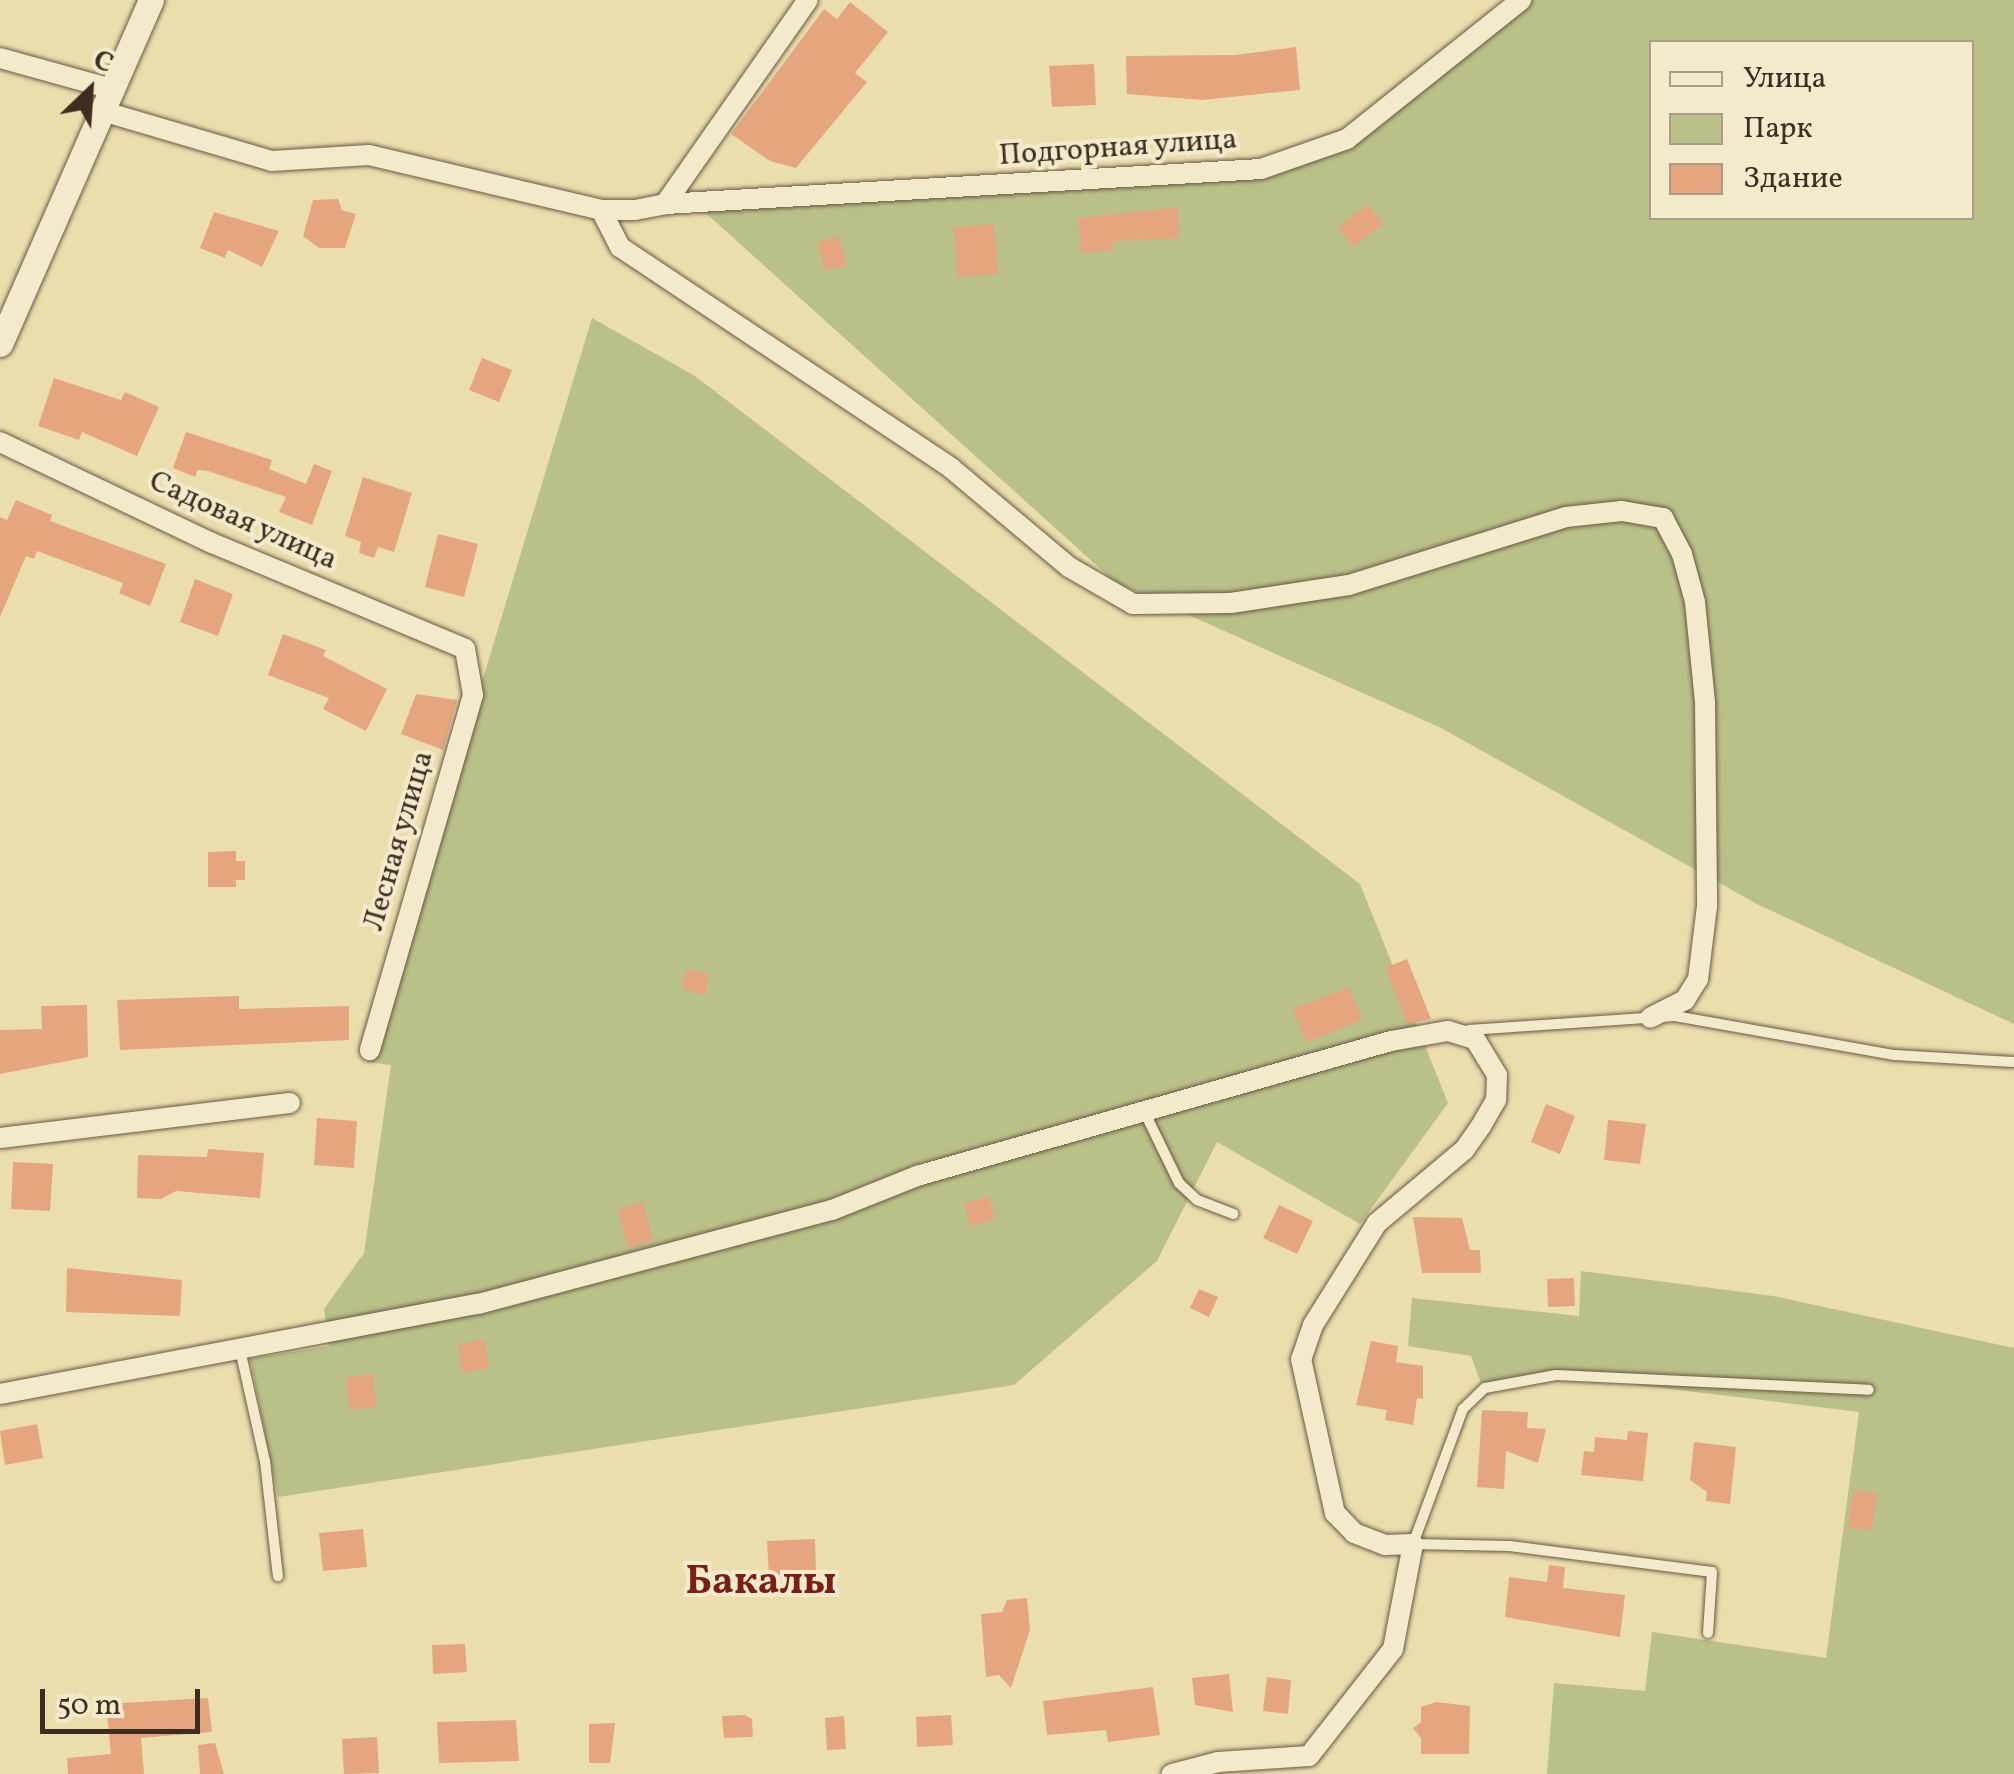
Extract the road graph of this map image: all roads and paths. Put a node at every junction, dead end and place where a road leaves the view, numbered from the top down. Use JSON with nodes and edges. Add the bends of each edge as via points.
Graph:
{"nodes":[{"id":1,"x":151,"y":0,"type":"edge"},
{"id":2,"x":808,"y":0,"type":"edge"},
{"id":3,"x":1521,"y":0,"type":"edge"},
{"id":4,"x":0,"y":58,"type":"edge"},
{"id":5,"x":107,"y":100,"type":"junction"},
{"id":6,"x":665,"y":204,"type":"junction"},
{"id":7,"x":600,"y":210,"type":"junction"},
{"id":8,"x":0,"y":344,"type":"edge"},
{"id":9,"x":0,"y":442,"type":"edge"},
{"id":10,"x":465,"y":649,"type":"joint"},
{"id":11,"x":1650,"y":1018,"type":"junction"},
{"id":12,"x":1448,"y":1031,"type":"junction"},
{"id":13,"x":370,"y":1050,"type":"dead end"},
{"id":14,"x":2014,"y":1062,"type":"edge"},
{"id":15,"x":290,"y":1102,"type":"dead end"},
{"id":16,"x":1144,"y":1112,"type":"junction"},
{"id":17,"x":0,"y":1138,"type":"edge"},
{"id":18,"x":1233,"y":1214,"type":"dead end"},
{"id":19,"x":240,"y":1354,"type":"junction"},
{"id":20,"x":1869,"y":1390,"type":"dead end"},
{"id":21,"x":0,"y":1394,"type":"edge"},
{"id":22,"x":1413,"y":1544,"type":"junction"},
{"id":23,"x":278,"y":1576,"type":"dead end"},
{"id":24,"x":1708,"y":1633,"type":"dead end"},
{"id":25,"x":1172,"y":1774,"type":"edge"}],
"edges":[{"from":1,"to":5,"type":"street"},
{"from":2,"to":6,"type":"street"},
{"from":3,"to":6,"type":"street","name":"Подгорная улица","via":[[1347,138],[1260,170]]},
{"from":4,"to":5,"type":"street"},
{"from":5,"to":7,"type":"street","via":[[272,162],[370,155]]},
{"from":5,"to":8,"type":"street"},
{"from":6,"to":7,"type":"street","name":"Подгорная улица"},
{"from":7,"to":11,"type":"street","via":[[620,247],[951,468],[1069,567],[1133,604],[1230,603],[1349,584],[1566,517],[1622,511],[1662,518],[1682,554],[1694,602],[1705,702],[1707,906],[1698,978],[1685,1000]]},
{"from":9,"to":10,"type":"street","name":"Садовая улица","via":[[212,543]]},
{"from":10,"to":13,"type":"street","name":"Лесная улица","via":[[473,696]]},
{"from":11,"to":12,"type":"lane"},
{"from":11,"to":14,"type":"lane","via":[[1675,1016],[1894,1055]]},
{"from":12,"to":16,"type":"street"},
{"from":12,"to":22,"type":"street","via":[[1475,1039],[1490,1054],[1496,1100],[1464,1150],[1377,1223],[1313,1325],[1300,1359],[1336,1513],[1354,1533],[1385,1545]]},
{"from":15,"to":17,"type":"street"},
{"from":16,"to":18,"type":"lane","via":[[1179,1183],[1198,1200]]},
{"from":16,"to":19,"type":"street","via":[[758,1230],[478,1304],[307,1332]]},
{"from":19,"to":21,"type":"street"},
{"from":19,"to":23,"type":"lane","via":[[271,1500]]},
{"from":20,"to":22,"type":"lane","via":[[1556,1375],[1484,1388],[1463,1409]]},
{"from":22,"to":24,"type":"lane","via":[[1510,1546],[1712,1572]]},
{"from":22,"to":25,"type":"street","via":[[1393,1649],[1308,1756],[1218,1762]]}]}
